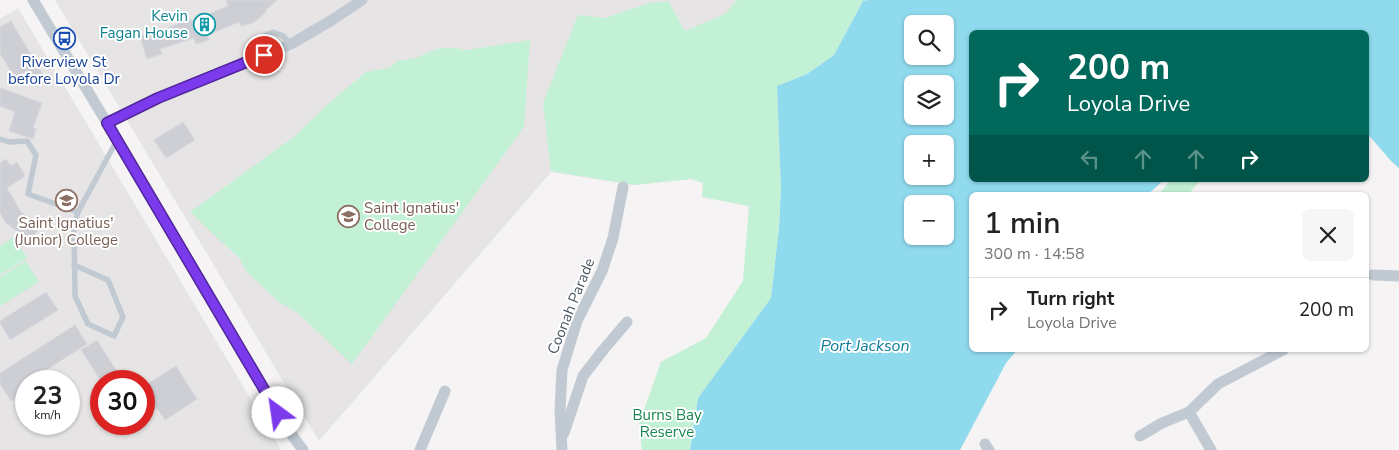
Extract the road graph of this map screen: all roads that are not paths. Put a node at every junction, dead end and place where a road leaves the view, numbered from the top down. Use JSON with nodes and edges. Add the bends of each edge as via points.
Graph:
{"nodes":[{"id":1,"x":34,"y":0,"type":"edge"},
{"id":2,"x":362,"y":0,"type":"edge"},
{"id":3,"x":291,"y":44,"type":"junction"},
{"id":4,"x":251,"y":61,"type":"junction"},
{"id":5,"x":107,"y":123,"type":"junction"},
{"id":6,"x":0,"y":139,"type":"edge"},
{"id":7,"x":117,"y":140,"type":"junction"},
{"id":8,"x":623,"y":187,"type":"dead end"},
{"id":9,"x":78,"y":212,"type":"junction"},
{"id":10,"x":74,"y":265,"type":"junction"},
{"id":11,"x":1373,"y":274,"type":"dead end"},
{"id":12,"x":1399,"y":276,"type":"edge"},
{"id":13,"x":627,"y":322,"type":"dead end"},
{"id":14,"x":1280,"y":352,"type":"edge"},
{"id":15,"x":445,"y":391,"type":"dead end"},
{"id":16,"x":1189,"y":412,"type":"junction"},
{"id":17,"x":1140,"y":436,"type":"dead end"},
{"id":18,"x":562,"y":437,"type":"junction"},
{"id":19,"x":303,"y":450,"type":"edge"},
{"id":20,"x":420,"y":450,"type":"edge"},
{"id":21,"x":562,"y":450,"type":"edge"},
{"id":22,"x":1211,"y":450,"type":"edge"}],
"edges":[{"from":1,"to":5,"type":"street"},
{"from":2,"to":3,"type":"street"},
{"from":3,"to":4,"type":"street"},
{"from":3,"to":4,"type":"lane","via":[[273,32],[260,38],[252,48]]},
{"from":4,"to":5,"type":"street","via":[[158,98]]},
{"from":5,"to":7,"type":"street"},
{"from":6,"to":9,"type":"lane","via":[[27,141],[36,155],[28,194]]},
{"from":7,"to":9,"type":"lane"},
{"from":7,"to":19,"type":"street"},
{"from":8,"to":18,"type":"street","name":"Coonah Parade","via":[[613,238],[602,271],[578,322],[562,370]]},
{"from":9,"to":10,"type":"lane","via":[[74,226]]},
{"from":10,"to":10,"type":"lane","via":[[108,280],[123,317],[114,336],[88,324],[75,296]]},
{"from":11,"to":12,"type":"street"},
{"from":13,"to":18,"type":"street","name":"Coonah Parade","via":[[583,376]]},
{"from":14,"to":16,"type":"street","via":[[1218,384]]},
{"from":15,"to":20,"type":"street"},
{"from":16,"to":17,"type":"street"},
{"from":16,"to":22,"type":"street"},
{"from":18,"to":21,"type":"street","name":"Coonah Parade"}]}
